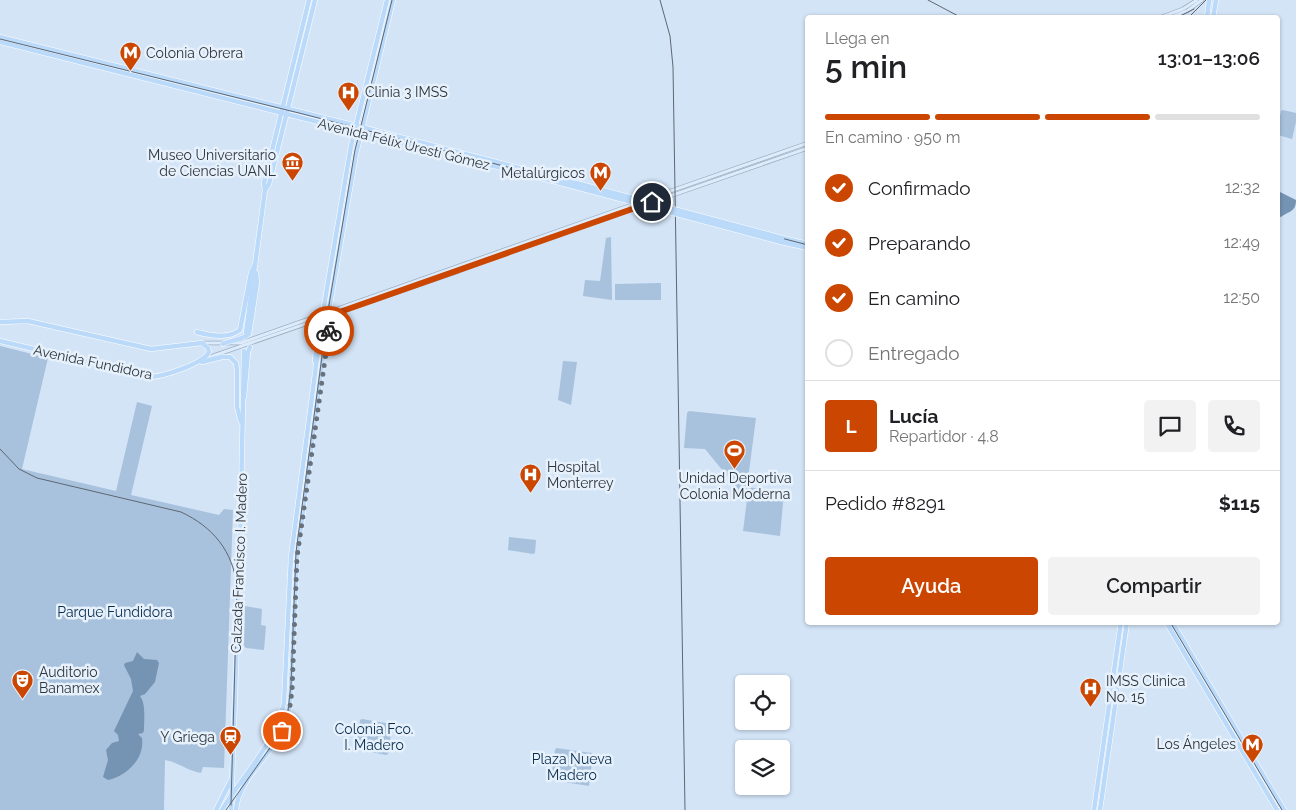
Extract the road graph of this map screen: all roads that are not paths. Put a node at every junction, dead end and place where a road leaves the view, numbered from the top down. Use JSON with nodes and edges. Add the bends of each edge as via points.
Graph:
{"nodes":[{"id":1,"x":309,"y":0,"type":"edge"},
{"id":2,"x":315,"y":0,"type":"edge"},
{"id":3,"x":387,"y":0,"type":"edge"},
{"id":4,"x":393,"y":0,"type":"edge"},
{"id":5,"x":1198,"y":0,"type":"edge"},
{"id":6,"x":1202,"y":0,"type":"edge"},
{"id":7,"x":1209,"y":0,"type":"edge"},
{"id":8,"x":1216,"y":0,"type":"edge"},
{"id":9,"x":1167,"y":15,"type":"edge"},
{"id":10,"x":1177,"y":15,"type":"edge"},
{"id":11,"x":1206,"y":15,"type":"edge"},
{"id":12,"x":1214,"y":15,"type":"edge"},
{"id":13,"x":0,"y":36,"type":"edge"},
{"id":14,"x":0,"y":43,"type":"edge"},
{"id":15,"x":28,"y":47,"type":"junction"},
{"id":16,"x":285,"y":111,"type":"junction"},
{"id":17,"x":355,"y":128,"type":"junction"},
{"id":18,"x":361,"y":130,"type":"junction"},
{"id":19,"x":805,"y":145,"type":"edge"},
{"id":20,"x":805,"y":149,"type":"edge"},
{"id":21,"x":782,"y":240,"type":"junction"},
{"id":22,"x":805,"y":244,"type":"edge"},
{"id":23,"x":805,"y":247,"type":"edge"},
{"id":24,"x":256,"y":263,"type":"junction"},
{"id":25,"x":255,"y":269,"type":"junction"},
{"id":26,"x":418,"y":281,"type":"junction"},
{"id":27,"x":422,"y":284,"type":"junction"},
{"id":28,"x":324,"y":312,"type":"dead end"},
{"id":29,"x":330,"y":314,"type":"junction"},
{"id":30,"x":321,"y":320,"type":"junction"},
{"id":31,"x":0,"y":322,"type":"edge"},
{"id":32,"x":198,"y":332,"type":"dead end"},
{"id":33,"x":246,"y":333,"type":"dead end"},
{"id":34,"x":0,"y":341,"type":"edge"},
{"id":35,"x":202,"y":343,"type":"junction"},
{"id":36,"x":223,"y":344,"type":"junction"},
{"id":37,"x":250,"y":347,"type":"dead end"},
{"id":38,"x":244,"y":351,"type":"dead end"},
{"id":39,"x":204,"y":359,"type":"junction"},
{"id":40,"x":196,"y":363,"type":"junction"},
{"id":41,"x":312,"y":397,"type":"junction"},
{"id":42,"x":242,"y":400,"type":"junction"},
{"id":43,"x":317,"y":404,"type":"junction"},
{"id":44,"x":242,"y":426,"type":"junction"},
{"id":45,"x":289,"y":614,"type":"junction"},
{"id":46,"x":1121,"y":625,"type":"edge"},
{"id":47,"x":1127,"y":625,"type":"edge"},
{"id":48,"x":1173,"y":626,"type":"edge"},
{"id":49,"x":294,"y":632,"type":"junction"},
{"id":50,"x":1232,"y":721,"type":"junction"},
{"id":51,"x":1226,"y":725,"type":"junction"},
{"id":52,"x":280,"y":735,"type":"junction"},
{"id":53,"x":271,"y":738,"type":"junction"},
{"id":54,"x":233,"y":767,"type":"junction"},
{"id":55,"x":232,"y":776,"type":"junction"},
{"id":56,"x":243,"y":776,"type":"junction"},
{"id":57,"x":231,"y":794,"type":"junction"},
{"id":58,"x":216,"y":810,"type":"edge"},
{"id":59,"x":222,"y":810,"type":"edge"},
{"id":60,"x":231,"y":810,"type":"edge"},
{"id":61,"x":236,"y":810,"type":"edge"},
{"id":62,"x":1094,"y":810,"type":"edge"},
{"id":63,"x":1100,"y":810,"type":"edge"},
{"id":64,"x":1277,"y":810,"type":"edge"},
{"id":65,"x":1284,"y":810,"type":"edge"}],
"edges":[{"from":1,"to":16,"type":"main road"},
{"from":2,"to":16,"type":"main road"},
{"from":3,"to":17,"type":"main road"},
{"from":4,"to":18,"type":"main road"},
{"from":5,"to":9,"type":"main road"},
{"from":6,"to":10,"type":"main road"},
{"from":7,"to":11,"type":"main road"},
{"from":8,"to":12,"type":"main road"},
{"from":13,"to":15,"type":"main road","name":"Avenida Félix Uresti Gómez"},
{"from":13,"to":15,"type":"main road","via":[[23,41]]},
{"from":14,"to":15,"type":"main road","name":"Avenida Félix Uresti Gómez"},
{"from":14,"to":15,"type":"main road","via":[[23,50]]},
{"from":15,"to":16,"type":"main road","name":"Avenida Félix Uresti Gómez"},
{"from":15,"to":16,"type":"main road","name":"Avenida Félix Uresti Gómez","via":[[236,102]]},
{"from":16,"to":17,"type":"main road","name":"Avenida Félix Uresti Gómez"},
{"from":16,"to":24,"type":"main road","via":[[264,183]]},
{"from":17,"to":18,"type":"main road","name":"Avenida Félix Uresti Gómez"},
{"from":17,"to":28,"type":"main road"},
{"from":18,"to":21,"type":"main road","name":"Avenida Félix Uresti Gómez","bridge":true},
{"from":18,"to":29,"type":"main road"},
{"from":19,"to":26,"type":"main road"},
{"from":20,"to":27,"type":"main road"},
{"from":21,"to":22,"type":"main road","name":"Avenida Félix Uresti Gómez"},
{"from":21,"to":23,"type":"main road","name":"Avenida Félix Uresti Gómez"},
{"from":24,"to":25,"type":"main road"},
{"from":24,"to":32,"type":"main road","via":[[250,273],[240,330],[218,336]]},
{"from":25,"to":33,"type":"main road"},
{"from":25,"to":36,"type":"main road","via":[[257,282],[249,334]]},
{"from":26,"to":27,"type":"main road"},
{"from":26,"to":29,"type":"main road"},
{"from":27,"to":29,"type":"main road"},
{"from":29,"to":30,"type":"main road","name":"Avenida Fundidora"},
{"from":29,"to":36,"type":"main road","via":[[241,343]]},
{"from":29,"to":43,"type":"main road"},
{"from":30,"to":39,"type":"main road","name":"Avenida Fundidora"},
{"from":30,"to":41,"type":"main road"},
{"from":31,"to":35,"type":"main road","via":[[28,321],[151,349]]},
{"from":34,"to":40,"type":"main road","name":"Avenida Fundidora","via":[[151,377]]},
{"from":35,"to":36,"type":"main road"},
{"from":35,"to":39,"type":"main road","via":[[209,350]]},
{"from":37,"to":42,"type":"main road","via":[[246,392]]},
{"from":38,"to":42,"type":"main road","name":"Calzada Francisco I. Madero"},
{"from":39,"to":40,"type":"main road","name":"Avenida Fundidora"},
{"from":40,"to":44,"type":"main road","via":[[222,357],[233,360],[237,370],[238,412]]},
{"from":41,"to":43,"type":"main road"},
{"from":41,"to":45,"type":"main road","via":[[291,557]]},
{"from":42,"to":44,"type":"main road","name":"Calzada Francisco I. Madero"},
{"from":43,"to":49,"type":"main road","via":[[297,558]]},
{"from":44,"to":54,"type":"main road","name":"Calzada Francisco I. Madero"},
{"from":45,"to":49,"type":"main road"},
{"from":45,"to":53,"type":"main road","via":[[284,703]]},
{"from":46,"to":62,"type":"main road"},
{"from":47,"to":63,"type":"main road"},
{"from":48,"to":50,"type":"main road"},
{"from":48,"to":51,"type":"main road"},
{"from":49,"to":52,"type":"main road","via":[[290,706]]},
{"from":50,"to":51,"type":"main road"},
{"from":50,"to":65,"type":"main road"},
{"from":51,"to":64,"type":"main road"},
{"from":52,"to":53,"type":"main road"},
{"from":52,"to":61,"type":"main road","via":[[238,796]]},
{"from":53,"to":56,"type":"main road"},
{"from":54,"to":55,"type":"main road","name":"Calzada Francisco I. Madero"},
{"from":54,"to":56,"type":"main road","via":[[237,775]]},
{"from":55,"to":57,"type":"main road","name":"Calzada Francisco I. Madero"},
{"from":55,"to":58,"type":"main road","name":"Calzada Francisco I. Madero"},
{"from":56,"to":57,"type":"main road"},
{"from":57,"to":59,"type":"main road"},
{"from":57,"to":60,"type":"main road","name":"Calzada Francisco I. Madero"}]}
